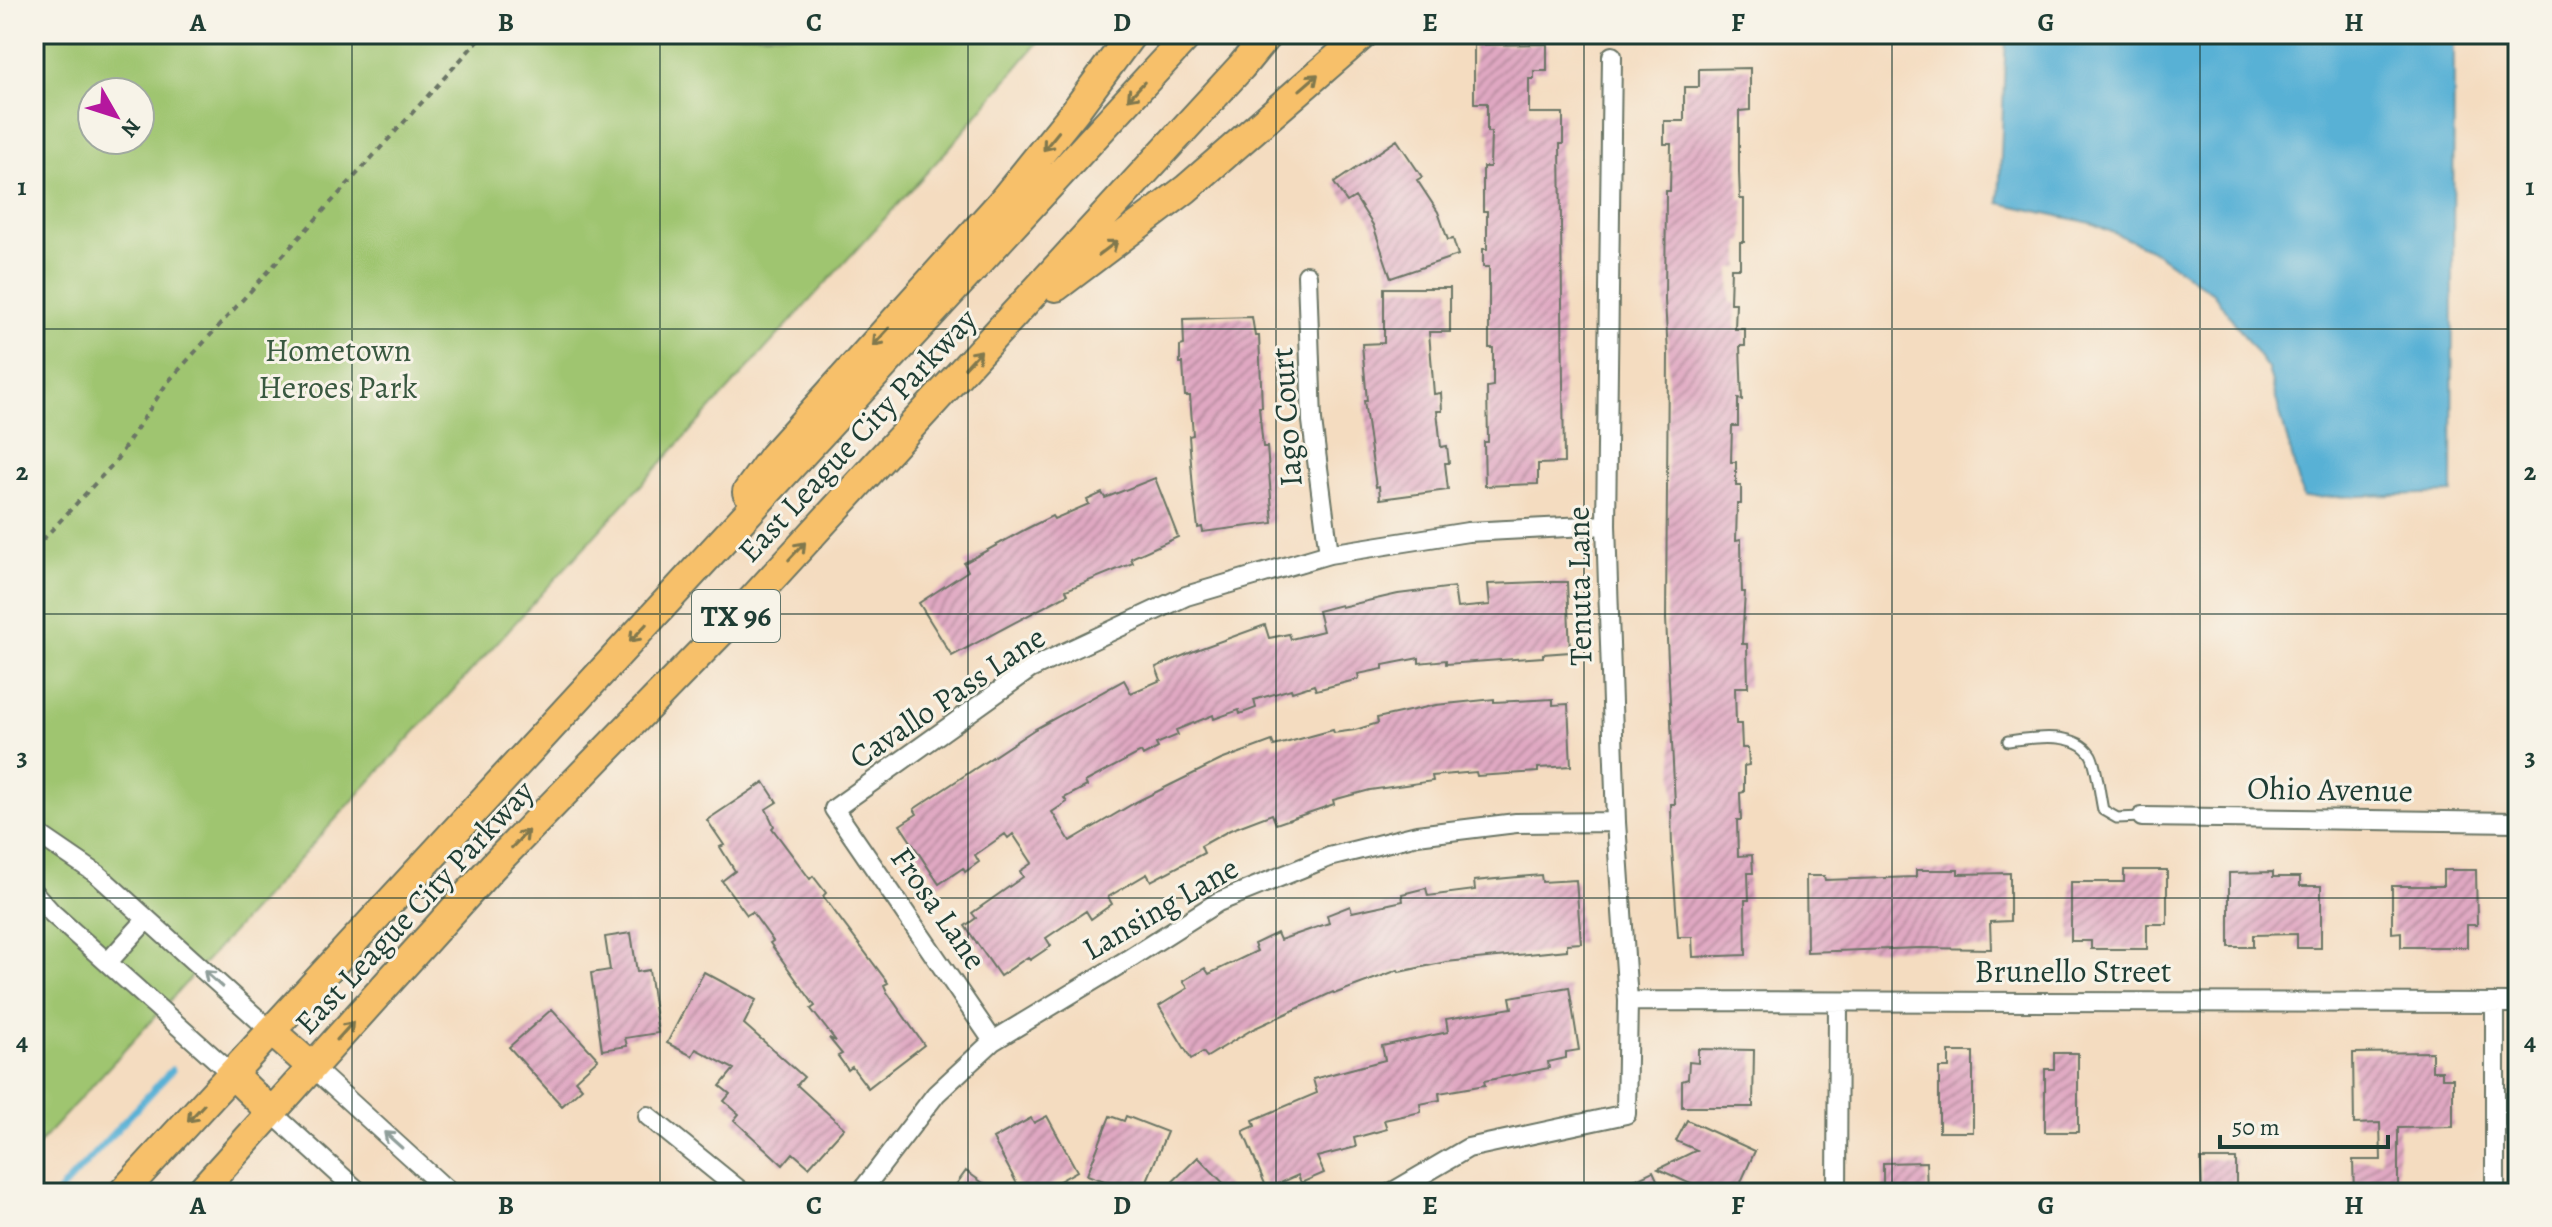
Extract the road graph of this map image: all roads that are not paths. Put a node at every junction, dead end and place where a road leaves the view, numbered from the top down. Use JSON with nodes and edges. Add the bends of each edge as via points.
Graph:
{"nodes":[{"id":1,"x":1132,"y":34,"type":"edge"},
{"id":2,"x":1189,"y":34,"type":"edge"},
{"id":3,"x":1268,"y":34,"type":"edge"},
{"id":4,"x":1364,"y":34,"type":"edge"},
{"id":5,"x":1612,"y":56,"type":"dead end"},
{"id":6,"x":1307,"y":275,"type":"dead end"},
{"id":7,"x":1001,"y":328,"type":"junction"},
{"id":8,"x":1606,"y":525,"type":"junction"},
{"id":9,"x":1329,"y":554,"type":"junction"},
{"id":10,"x":679,"y":588,"type":"junction"},
{"id":11,"x":2008,"y":741,"type":"dead end"},
{"id":12,"x":834,"y":809,"type":"joint"},
{"id":13,"x":2142,"y":817,"type":"joint"},
{"id":14,"x":1616,"y":822,"type":"junction"},
{"id":15,"x":2518,"y":822,"type":"edge"},
{"id":16,"x":34,"y":831,"type":"edge"},
{"id":17,"x":34,"y":893,"type":"edge"},
{"id":18,"x":147,"y":919,"type":"junction"},
{"id":19,"x":108,"y":962,"type":"junction"},
{"id":20,"x":1628,"y":1001,"type":"junction"},
{"id":21,"x":1838,"y":1003,"type":"junction"},
{"id":22,"x":2495,"y":1003,"type":"junction"},
{"id":23,"x":2518,"y":1003,"type":"edge"},
{"id":24,"x":271,"y":1031,"type":"junction"},
{"id":25,"x":993,"y":1041,"type":"junction"},
{"id":26,"x":312,"y":1067,"type":"junction"},
{"id":27,"x":232,"y":1074,"type":"junction"},
{"id":28,"x":271,"y":1112,"type":"junction"},
{"id":29,"x":648,"y":1116,"type":"dead end"},
{"id":30,"x":122,"y":1193,"type":"edge"},
{"id":31,"x":199,"y":1193,"type":"edge"},
{"id":32,"x":360,"y":1193,"type":"edge"},
{"id":33,"x":450,"y":1193,"type":"edge"},
{"id":34,"x":743,"y":1193,"type":"edge"},
{"id":35,"x":860,"y":1193,"type":"edge"},
{"id":36,"x":1391,"y":1193,"type":"edge"},
{"id":37,"x":1837,"y":1193,"type":"edge"},
{"id":38,"x":2495,"y":1193,"type":"edge"}],
"edges":[{"from":1,"to":10,"type":"main road","one_way":true,"via":[[1000,204],[773,456]]},
{"from":2,"to":10,"type":"main road","name":"East League City Parkway","number":"TX 96","one_way":true},
{"from":3,"to":7,"type":"main road","name":"East League City Parkway","number":"TX 96"},
{"from":7,"to":4,"type":"main road","one_way":true,"via":[[1186,189]]},
{"from":5,"to":8,"type":"street","name":"Tenuta Lane"},
{"from":6,"to":9,"type":"street","name":"Iago Court","via":[[1312,421]]},
{"from":26,"to":7,"type":"main road","name":"East League City Parkway","number":"TX 96","one_way":true,"via":[[493,866],[751,601]]},
{"from":8,"to":9,"type":"street","name":"Cavallo Pass Lane","via":[[1468,532]]},
{"from":8,"to":14,"type":"street","name":"Tenuta Lane"},
{"from":9,"to":12,"type":"street","name":"Cavallo Pass Lane","via":[[1186,596],[1030,669]]},
{"from":10,"to":24,"type":"main road","name":"East League City Parkway","number":"TX 96","one_way":true},
{"from":11,"to":13,"type":"lane","via":[[2040,737],[2074,742],[2091,755],[2103,810],[2117,818]]},
{"from":12,"to":25,"type":"street","name":"Frosa Lane"},
{"from":13,"to":15,"type":"street","name":"Ohio Avenue"},
{"from":14,"to":20,"type":"street","name":"Tenuta Lane"},
{"from":14,"to":25,"type":"street","name":"Lansing Lane","via":[[1516,823],[1445,831],[1329,857],[1218,902]]},
{"from":16,"to":18,"type":"street","via":[[97,874]]},
{"from":17,"to":19,"type":"street"},
{"from":18,"to":19,"type":"street"},
{"from":24,"to":18,"type":"street","one_way":true},
{"from":19,"to":27,"type":"street"},
{"from":20,"to":21,"type":"street","name":"Brunello Street"},
{"from":20,"to":36,"type":"street","name":"Tenuta Lane","via":[[1626,1114],[1468,1148]]},
{"from":21,"to":22,"type":"street","name":"Brunello Street"},
{"from":21,"to":37,"type":"street"},
{"from":22,"to":23,"type":"street","name":"Brunello Street"},
{"from":22,"to":38,"type":"street"},
{"from":24,"to":26,"type":"main road"},
{"from":24,"to":27,"type":"main road","name":"East League City Parkway","number":"TX 96"},
{"from":25,"to":35,"type":"street","name":"Lansing Lane","via":[[936,1094]]},
{"from":26,"to":28,"type":"main road","name":"East League City Parkway","number":"TX 96"},
{"from":33,"to":26,"type":"street","one_way":true},
{"from":27,"to":28,"type":"main road"},
{"from":27,"to":30,"type":"main road","name":"East League City Parkway","number":"TX 96","one_way":true},
{"from":28,"to":31,"type":"main road","name":"East League City Parkway","number":"TX 96"},
{"from":28,"to":32,"type":"street"},
{"from":29,"to":34,"type":"street"}]}
